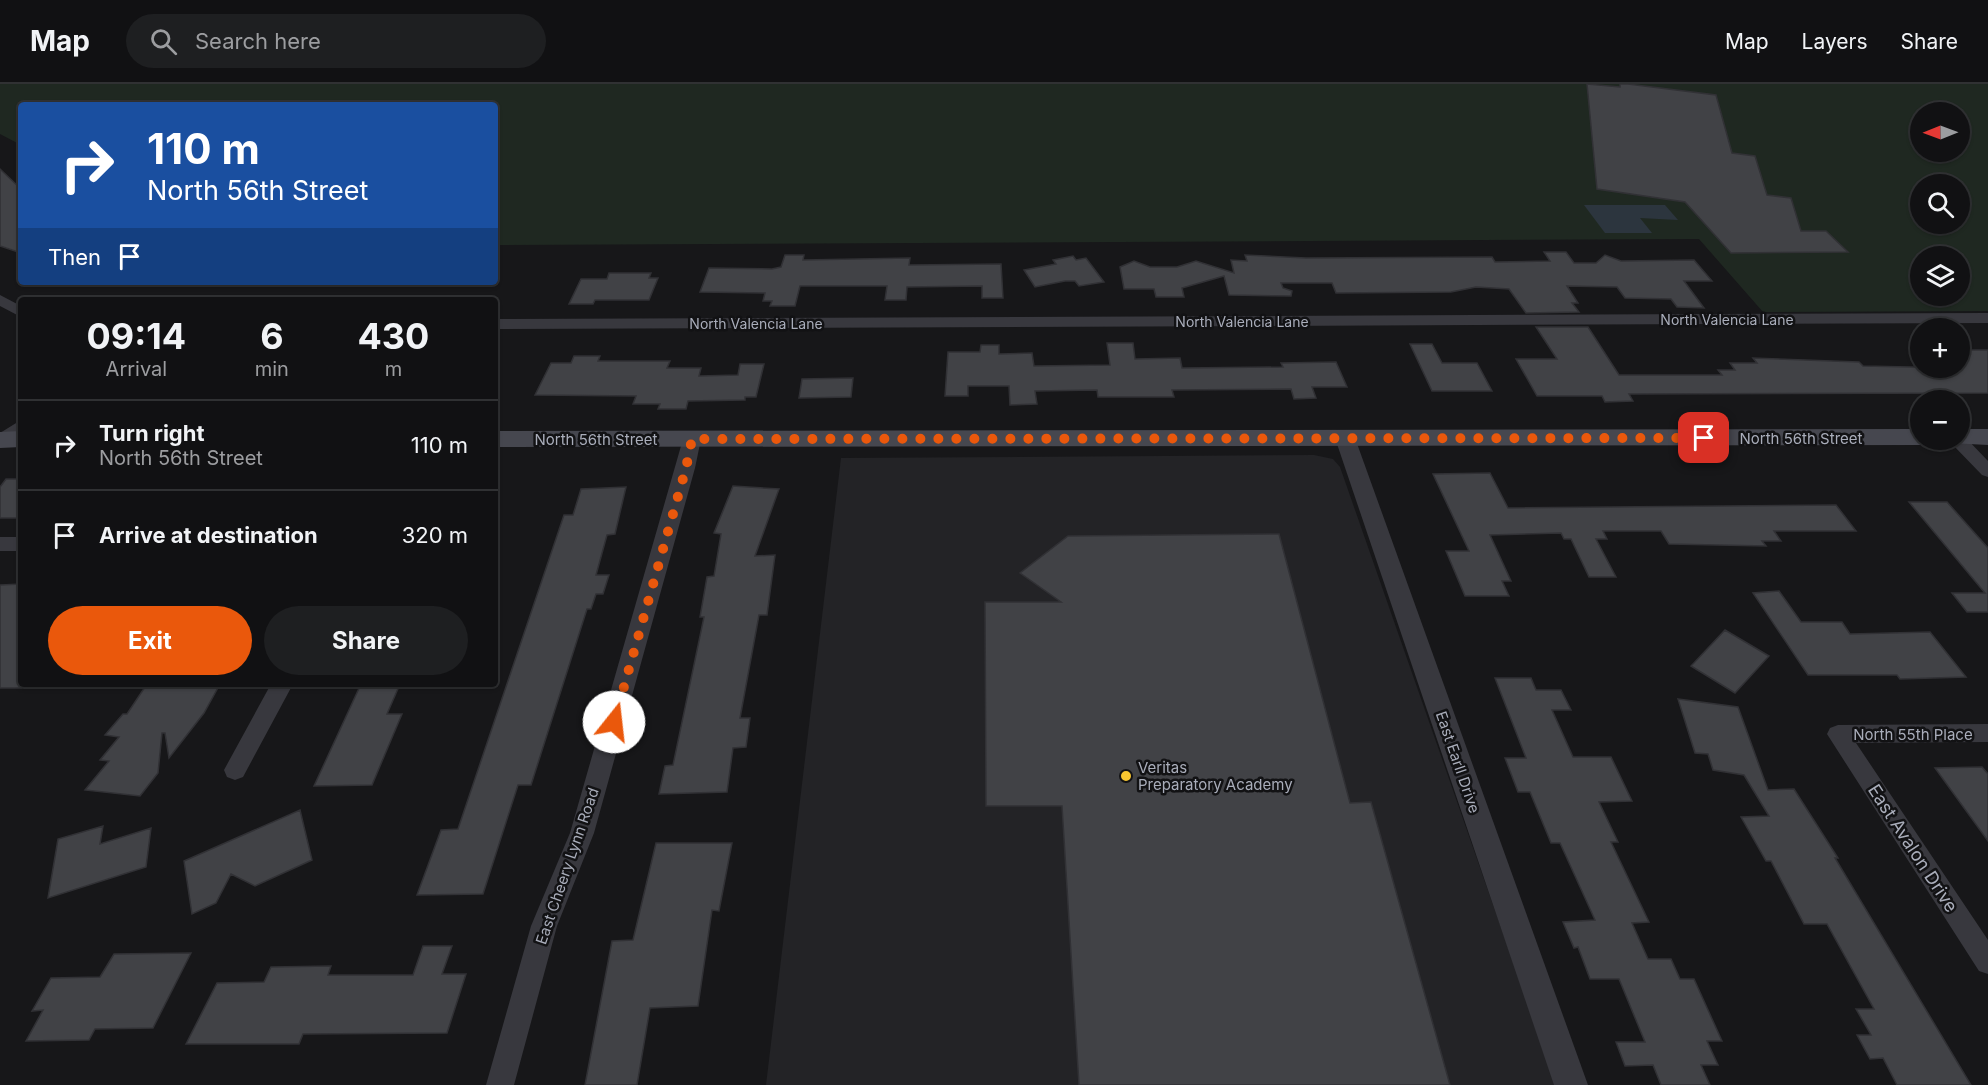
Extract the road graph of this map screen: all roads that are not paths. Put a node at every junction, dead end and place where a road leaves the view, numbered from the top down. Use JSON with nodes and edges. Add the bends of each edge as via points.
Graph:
{"nodes":[{"id":1,"x":0,"y":300,"type":"edge"},
{"id":2,"x":18,"y":311,"type":"edge"},
{"id":3,"x":1988,"y":318,"type":"edge"},
{"id":4,"x":498,"y":324,"type":"edge"},
{"id":5,"x":1988,"y":437,"type":"edge"},
{"id":6,"x":1345,"y":438,"type":"junction"},
{"id":7,"x":1910,"y":438,"type":"edge"},
{"id":8,"x":1970,"y":438,"type":"edge"},
{"id":9,"x":498,"y":439,"type":"edge"},
{"id":10,"x":692,"y":439,"type":"junction"},
{"id":11,"x":1970,"y":450,"type":"edge"},
{"id":12,"x":1988,"y":471,"type":"edge"},
{"id":13,"x":0,"y":544,"type":"edge"},
{"id":14,"x":18,"y":544,"type":"edge"},
{"id":15,"x":280,"y":687,"type":"edge"},
{"id":16,"x":1988,"y":733,"type":"edge"},
{"id":17,"x":1838,"y":734,"type":"joint"},
{"id":18,"x":235,"y":770,"type":"dead end"},
{"id":19,"x":1988,"y":962,"type":"edge"},
{"id":20,"x":500,"y":1085,"type":"edge"},
{"id":21,"x":1571,"y":1085,"type":"edge"}],
"edges":[{"from":1,"to":2,"type":"street"},
{"from":3,"to":4,"type":"street","name":"North Valencia Lane"},
{"from":5,"to":8,"type":"main road"},
{"from":6,"to":7,"type":"main road","name":"North 56th Street"},
{"from":6,"to":10,"type":"main road","name":"North 56th Street"},
{"from":6,"to":21,"type":"street","name":"East Earll Drive"},
{"from":9,"to":10,"type":"main road","name":"North 56th Street"},
{"from":10,"to":20,"type":"street","name":"East Cheery Lynn Road","via":[[582,832],[544,927]]},
{"from":11,"to":12,"type":"street"},
{"from":13,"to":14,"type":"street"},
{"from":15,"to":18,"type":"street"},
{"from":16,"to":17,"type":"street","name":"North 55th Place"},
{"from":17,"to":19,"type":"street","name":"East Avalon Drive"}]}
